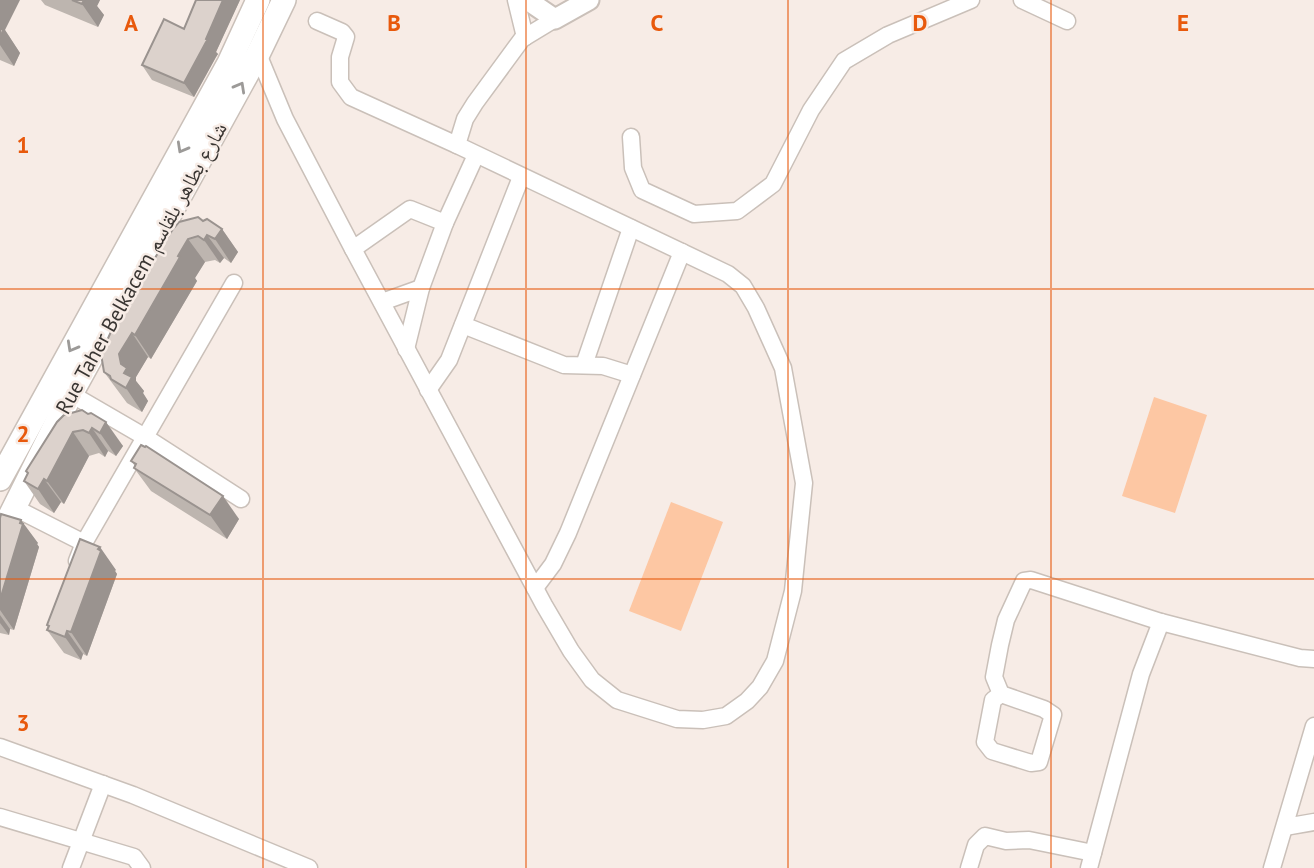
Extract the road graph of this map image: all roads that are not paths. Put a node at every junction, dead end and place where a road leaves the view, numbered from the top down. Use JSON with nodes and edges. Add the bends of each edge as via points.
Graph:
{"nodes":[{"id":1,"x":258,"y":0,"type":"edge"},
{"id":2,"x":284,"y":0,"type":"edge"},
{"id":3,"x":516,"y":0,"type":"edge"},
{"id":4,"x":527,"y":0,"type":"edge"},
{"id":5,"x":589,"y":0,"type":"edge"},
{"id":6,"x":971,"y":0,"type":"edge"},
{"id":7,"x":1022,"y":0,"type":"edge"},
{"id":8,"x":555,"y":19,"type":"junction"},
{"id":9,"x":317,"y":21,"type":"dead end"},
{"id":10,"x":1067,"y":21,"type":"dead end"},
{"id":11,"x":525,"y":37,"type":"junction"},
{"id":12,"x":258,"y":54,"type":"junction"},
{"id":13,"x":631,"y":137,"type":"dead end"},
{"id":14,"x":457,"y":145,"type":"junction"},
{"id":15,"x":475,"y":155,"type":"junction"},
{"id":16,"x":521,"y":177,"type":"junction"},
{"id":17,"x":445,"y":223,"type":"junction"},
{"id":18,"x":631,"y":228,"type":"junction"},
{"id":19,"x":353,"y":249,"type":"junction"},
{"id":20,"x":682,"y":252,"type":"junction"},
{"id":21,"x":234,"y":283,"type":"dead end"},
{"id":22,"x":421,"y":288,"type":"junction"},
{"id":23,"x":382,"y":302,"type":"junction"},
{"id":24,"x":463,"y":325,"type":"junction"},
{"id":25,"x":406,"y":349,"type":"junction"},
{"id":26,"x":584,"y":365,"type":"junction"},
{"id":27,"x":632,"y":375,"type":"junction"},
{"id":28,"x":428,"y":390,"type":"junction"},
{"id":29,"x":71,"y":394,"type":"junction"},
{"id":30,"x":145,"y":437,"type":"junction"},
{"id":31,"x":0,"y":479,"type":"edge"},
{"id":32,"x":241,"y":499,"type":"dead end"},
{"id":33,"x":13,"y":507,"type":"junction"},
{"id":34,"x":0,"y":536,"type":"edge"},
{"id":35,"x":84,"y":543,"type":"junction"},
{"id":36,"x":69,"y":579,"type":"edge"},
{"id":37,"x":535,"y":587,"type":"junction"},
{"id":38,"x":1161,"y":622,"type":"junction"},
{"id":39,"x":1314,"y":659,"type":"edge"},
{"id":40,"x":1001,"y":694,"type":"junction"},
{"id":41,"x":1314,"y":726,"type":"edge"},
{"id":42,"x":0,"y":747,"type":"edge"},
{"id":43,"x":103,"y":784,"type":"junction"},
{"id":44,"x":0,"y":817,"type":"edge"},
{"id":45,"x":1314,"y":822,"type":"edge"},
{"id":46,"x":1285,"y":827,"type":"junction"},
{"id":47,"x":81,"y":841,"type":"junction"},
{"id":48,"x":1091,"y":861,"type":"edge"},
{"id":49,"x":71,"y":868,"type":"edge"},
{"id":50,"x":142,"y":868,"type":"edge"},
{"id":51,"x":309,"y":868,"type":"edge"},
{"id":52,"x":968,"y":868,"type":"edge"},
{"id":53,"x":1272,"y":868,"type":"edge"}],
"edges":[{"from":1,"to":31,"type":"main road","name":"Rue Taher Belkacem شارع بطاهر بلقاسم","one_way":true,"via":[[229,63]]},
{"from":2,"to":12,"type":"main road","name":"Rue Taher Belkacem شارع بطاهر بلقاسم"},
{"from":3,"to":11,"type":"street"},
{"from":4,"to":8,"type":"street"},
{"from":5,"to":8,"type":"street"},
{"from":6,"to":13,"type":"street","via":[[888,35],[844,61],[811,110],[773,184],[737,211],[694,214],[642,190],[633,168]]},
{"from":7,"to":10,"type":"street"},
{"from":8,"to":11,"type":"street"},
{"from":9,"to":14,"type":"street","via":[[346,37],[340,82],[351,97]]},
{"from":11,"to":14,"type":"street","via":[[475,103]]},
{"from":12,"to":19,"type":"street","via":[[285,118]]},
{"from":29,"to":12,"type":"main road","name":"Rue Taher Belkacem شارع بطاهر بلقاسم","one_way":true},
{"from":14,"to":15,"type":"street"},
{"from":15,"to":16,"type":"street"},
{"from":15,"to":17,"type":"street"},
{"from":16,"to":18,"type":"street"},
{"from":16,"to":24,"type":"street"},
{"from":17,"to":19,"type":"street","via":[[410,209]]},
{"from":17,"to":22,"type":"street"},
{"from":18,"to":20,"type":"street"},
{"from":18,"to":26,"type":"street"},
{"from":19,"to":23,"type":"street"},
{"from":20,"to":27,"type":"street"},
{"from":20,"to":37,"type":"street","via":[[743,286],[783,368],[804,483],[793,591],[775,661],[760,687],[726,716],[677,719],[647,711],[617,699],[592,680]]},
{"from":21,"to":30,"type":"street"},
{"from":22,"to":23,"type":"street"},
{"from":22,"to":25,"type":"street"},
{"from":23,"to":25,"type":"street"},
{"from":24,"to":26,"type":"street","via":[[564,365]]},
{"from":24,"to":28,"type":"street","via":[[449,360]]},
{"from":25,"to":28,"type":"street"},
{"from":26,"to":27,"type":"street"},
{"from":27,"to":37,"type":"street","via":[[568,533]]},
{"from":28,"to":37,"type":"street"},
{"from":29,"to":30,"type":"street"},
{"from":29,"to":33,"type":"main road","name":"Rue Taher Belkacem شارع بطاهر بلقاسم"},
{"from":30,"to":32,"type":"street"},
{"from":30,"to":35,"type":"street"},
{"from":33,"to":34,"type":"main road","name":"Rue Taher Belkacem شارع بطاهر بلقاسم"},
{"from":33,"to":35,"type":"street"},
{"from":35,"to":36,"type":"street"},
{"from":38,"to":39,"type":"street"},
{"from":38,"to":40,"type":"street","via":[[1031,580],[1024,582],[1000,645],[994,677]]},
{"from":38,"to":48,"type":"street","via":[[1141,674]]},
{"from":40,"to":40,"type":"street","via":[[1053,715],[1039,762],[992,751],[985,742],[993,700]]},
{"from":41,"to":46,"type":"street"},
{"from":42,"to":43,"type":"street"},
{"from":43,"to":47,"type":"street"},
{"from":43,"to":51,"type":"street"},
{"from":44,"to":47,"type":"street"},
{"from":45,"to":46,"type":"street"},
{"from":46,"to":53,"type":"street"},
{"from":47,"to":49,"type":"street"},
{"from":47,"to":50,"type":"street","via":[[134,857]]},
{"from":48,"to":52,"type":"street","via":[[1029,840],[985,836],[976,845]]}]}
